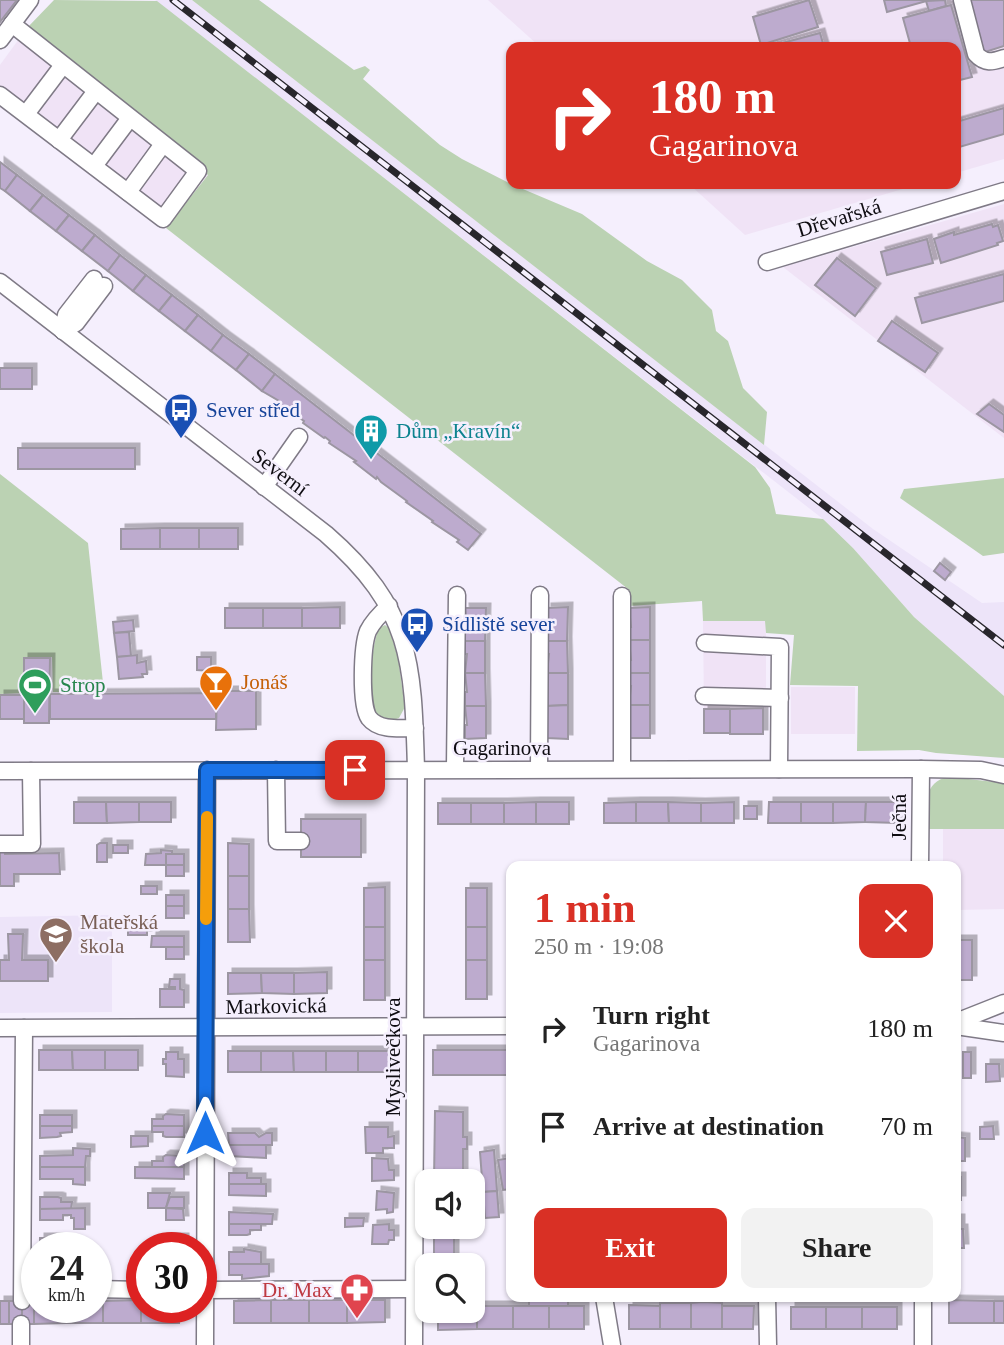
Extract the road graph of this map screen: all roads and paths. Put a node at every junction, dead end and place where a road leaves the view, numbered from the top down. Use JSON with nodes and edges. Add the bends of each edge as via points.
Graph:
{"nodes":[{"id":1,"x":30,"y":0,"type":"edge"},
{"id":2,"x":962,"y":0,"type":"edge"},
{"id":3,"x":12,"y":24,"type":"junction"},
{"id":4,"x":0,"y":40,"type":"edge"},
{"id":5,"x":1004,"y":58,"type":"edge"},
{"id":6,"x":63,"y":65,"type":"junction"},
{"id":7,"x":96,"y":91,"type":"junction"},
{"id":8,"x":0,"y":95,"type":"edge"},
{"id":9,"x":26,"y":114,"type":"junction"},
{"id":10,"x":130,"y":118,"type":"junction"},
{"id":11,"x":59,"y":140,"type":"junction"},
{"id":12,"x":163,"y":144,"type":"junction"},
{"id":13,"x":94,"y":166,"type":"junction"},
{"id":14,"x":1004,"y":191,"type":"edge"},
{"id":15,"x":128,"y":192,"type":"junction"},
{"id":16,"x":768,"y":262,"type":"dead end"},
{"id":17,"x":0,"y":282,"type":"edge"},
{"id":18,"x":99,"y":283,"type":"dead end"},
{"id":19,"x":63,"y":331,"type":"junction"},
{"id":20,"x":299,"y":437,"type":"dead end"},
{"id":21,"x":264,"y":487,"type":"junction"},
{"id":22,"x":457,"y":595,"type":"dead end"},
{"id":23,"x":540,"y":595,"type":"dead end"},
{"id":24,"x":622,"y":596,"type":"dead end"},
{"id":25,"x":388,"y":606,"type":"junction"},
{"id":26,"x":705,"y":643,"type":"dead end"},
{"id":27,"x":704,"y":696,"type":"dead end"},
{"id":28,"x":780,"y":698,"type":"junction"},
{"id":29,"x":415,"y":728,"type":"junction"},
{"id":30,"x":455,"y":768,"type":"junction"},
{"id":31,"x":416,"y":769,"type":"junction"},
{"id":32,"x":539,"y":769,"type":"junction"},
{"id":33,"x":622,"y":769,"type":"junction"},
{"id":34,"x":779,"y":769,"type":"junction"},
{"id":35,"x":921,"y":769,"type":"junction"},
{"id":36,"x":207,"y":770,"type":"junction"},
{"id":37,"x":276,"y":770,"type":"junction"},
{"id":38,"x":0,"y":771,"type":"edge"},
{"id":39,"x":31,"y":771,"type":"junction"},
{"id":40,"x":1004,"y":775,"type":"edge"},
{"id":41,"x":301,"y":841,"type":"dead end"},
{"id":42,"x":0,"y":844,"type":"edge"},
{"id":43,"x":920,"y":861,"type":"edge"},
{"id":44,"x":1004,"y":1003,"type":"edge"},
{"id":45,"x":961,"y":1022,"type":"edge"},
{"id":46,"x":414,"y":1025,"type":"junction"},
{"id":47,"x":961,"y":1025,"type":"edge"},
{"id":48,"x":506,"y":1026,"type":"edge"},
{"id":49,"x":205,"y":1027,"type":"junction"},
{"id":50,"x":0,"y":1028,"type":"edge"},
{"id":51,"x":24,"y":1028,"type":"junction"},
{"id":52,"x":1004,"y":1033,"type":"edge"},
{"id":53,"x":26,"y":1232,"type":"edge"},
{"id":54,"x":203,"y":1232,"type":"edge"},
{"id":55,"x":414,"y":1289,"type":"junction"},
{"id":56,"x":217,"y":1290,"type":"edge"},
{"id":57,"x":605,"y":1302,"type":"edge"},
{"id":58,"x":767,"y":1302,"type":"edge"},
{"id":59,"x":923,"y":1302,"type":"edge"},
{"id":60,"x":204,"y":1323,"type":"edge"},
{"id":61,"x":21,"y":1324,"type":"dead end"},
{"id":62,"x":21,"y":1345,"type":"edge"},
{"id":63,"x":205,"y":1345,"type":"edge"},
{"id":64,"x":414,"y":1345,"type":"edge"},
{"id":65,"x":612,"y":1345,"type":"edge"},
{"id":66,"x":768,"y":1345,"type":"edge"},
{"id":67,"x":923,"y":1345,"type":"edge"}],
"edges":[{"from":1,"to":3,"type":"street"},
{"from":2,"to":5,"type":"street","via":[[976,54],[990,62]]},
{"from":3,"to":4,"type":"street"},
{"from":3,"to":6,"type":"street"},
{"from":6,"to":7,"type":"street"},
{"from":6,"to":9,"type":"street"},
{"from":7,"to":10,"type":"street"},
{"from":7,"to":11,"type":"street"},
{"from":8,"to":9,"type":"street"},
{"from":9,"to":11,"type":"street"},
{"from":10,"to":12,"type":"street"},
{"from":10,"to":13,"type":"street"},
{"from":11,"to":13,"type":"street"},
{"from":12,"to":15,"type":"street"},
{"from":12,"to":15,"type":"street","via":[[198,171],[163,219]]},
{"from":13,"to":15,"type":"street"},
{"from":14,"to":16,"type":"street","name":"Dřevařská"},
{"from":17,"to":19,"type":"street","name":"Severní"},
{"from":18,"to":19,"type":"street","via":[[66,315]]},
{"from":19,"to":21,"type":"street","name":"Severní"},
{"from":20,"to":21,"type":"street"},
{"from":21,"to":25,"type":"street","name":"Severní","via":[[344,549]]},
{"from":22,"to":30,"type":"street"},
{"from":23,"to":32,"type":"street"},
{"from":24,"to":33,"type":"street"},
{"from":25,"to":29,"type":"street","name":"Severní","via":[[408,656]]},
{"from":25,"to":29,"type":"street","via":[[367,636],[364,704],[369,718],[382,727]]},
{"from":26,"to":28,"type":"street","via":[[780,647]]},
{"from":27,"to":28,"type":"street"},
{"from":28,"to":34,"type":"street"},
{"from":29,"to":31,"type":"street","name":"Severní"},
{"from":30,"to":31,"type":"street","name":"Gagarinova"},
{"from":30,"to":32,"type":"street","name":"Gagarinova"},
{"from":31,"to":37,"type":"street","name":"Gagarinova"},
{"from":31,"to":46,"type":"street","name":"Myslivečkova"},
{"from":32,"to":33,"type":"street","name":"Gagarinova"},
{"from":33,"to":34,"type":"street","name":"Gagarinova"},
{"from":34,"to":35,"type":"street","name":"Gagarinova"},
{"from":35,"to":40,"type":"street","name":"Gagarinova"},
{"from":35,"to":43,"type":"street","name":"Ječná"},
{"from":36,"to":37,"type":"street","name":"Gagarinova"},
{"from":36,"to":39,"type":"street","name":"Gagarinova"},
{"from":36,"to":49,"type":"street"},
{"from":37,"to":41,"type":"street","via":[[278,841]]},
{"from":38,"to":39,"type":"street","name":"Gagarinova"},
{"from":39,"to":42,"type":"street","via":[[32,844]]},
{"from":44,"to":45,"type":"street"},
{"from":46,"to":48,"type":"street","name":"Markovická"},
{"from":46,"to":49,"type":"street","name":"Markovická"},
{"from":46,"to":55,"type":"street","name":"Myslivečkova"},
{"from":47,"to":52,"type":"street"},
{"from":49,"to":51,"type":"street","name":"Markovická"},
{"from":49,"to":54,"type":"street"},
{"from":50,"to":51,"type":"street","name":"Markovická"},
{"from":51,"to":53,"type":"street"},
{"from":55,"to":56,"type":"street"},
{"from":55,"to":64,"type":"street","name":"Myslivečkova"},
{"from":57,"to":65,"type":"street"},
{"from":58,"to":66,"type":"street"},
{"from":59,"to":67,"type":"street"},
{"from":60,"to":63,"type":"street"},
{"from":61,"to":62,"type":"street"}]}
